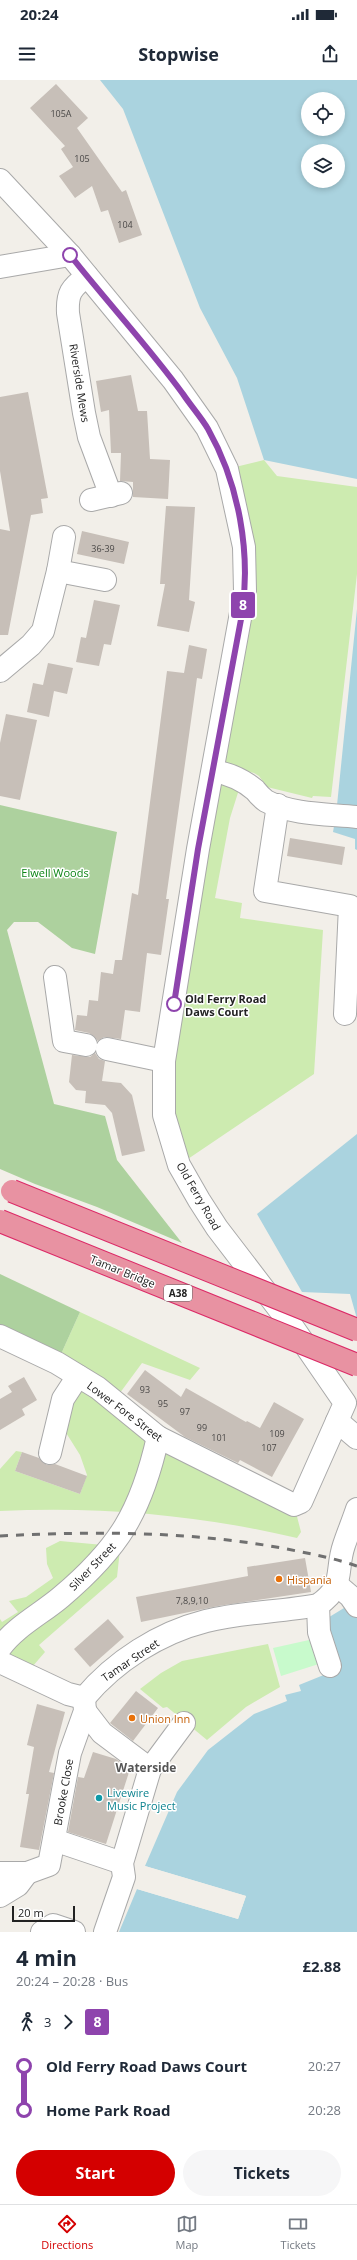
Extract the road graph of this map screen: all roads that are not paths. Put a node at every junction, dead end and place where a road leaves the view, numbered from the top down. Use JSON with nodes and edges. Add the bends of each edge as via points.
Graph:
{"nodes":[{"id":1,"x":0,"y":180,"type":"edge"},
{"id":2,"x":70,"y":255,"type":"junction"},
{"id":3,"x":0,"y":267,"type":"edge"},
{"id":4,"x":87,"y":276,"type":"junction"},
{"id":5,"x":108,"y":496,"type":"dead end"},
{"id":6,"x":64,"y":537,"type":"dead end"},
{"id":7,"x":58,"y":572,"type":"junction"},
{"id":8,"x":105,"y":580,"type":"dead end"},
{"id":9,"x":0,"y":671,"type":"edge"},
{"id":10,"x":214,"y":771,"type":"junction"},
{"id":11,"x":278,"y":805,"type":"junction"},
{"id":12,"x":357,"y":817,"type":"edge"},
{"id":13,"x":55,"y":977,"type":"dead end"},
{"id":14,"x":345,"y":1014,"type":"dead end"},
{"id":15,"x":86,"y":1045,"type":"dead end"},
{"id":16,"x":107,"y":1049,"type":"dead end"},
{"id":17,"x":164,"y":1061,"type":"junction"},
{"id":18,"x":12,"y":1191,"type":"dead end"},
{"id":19,"x":0,"y":1221,"type":"edge"},
{"id":20,"x":357,"y":1330,"type":"edge"},
{"id":21,"x":0,"y":1336,"type":"edge"},
{"id":22,"x":357,"y":1365,"type":"edge"},
{"id":23,"x":78,"y":1376,"type":"junction"},
{"id":24,"x":337,"y":1421,"type":"junction"},
{"id":25,"x":158,"y":1437,"type":"junction"},
{"id":26,"x":357,"y":1438,"type":"edge"},
{"id":27,"x":50,"y":1453,"type":"dead end"},
{"id":28,"x":294,"y":1505,"type":"joint"},
{"id":29,"x":357,"y":1509,"type":"edge"},
{"id":30,"x":337,"y":1585,"type":"junction"},
{"id":31,"x":318,"y":1605,"type":"junction"},
{"id":32,"x":357,"y":1606,"type":"edge"},
{"id":33,"x":0,"y":1648,"type":"edge"},
{"id":34,"x":0,"y":1662,"type":"edge"},
{"id":35,"x":330,"y":1666,"type":"dead end"},
{"id":36,"x":84,"y":1705,"type":"junction"},
{"id":37,"x":184,"y":1723,"type":"dead end"},
{"id":38,"x":150,"y":1769,"type":"junction"},
{"id":39,"x":54,"y":1840,"type":"junction"},
{"id":40,"x":122,"y":1863,"type":"junction"},
{"id":41,"x":0,"y":1873,"type":"edge"},
{"id":42,"x":27,"y":1873,"type":"junction"},
{"id":43,"x":0,"y":1896,"type":"edge"},
{"id":44,"x":42,"y":1932,"type":"edge"},
{"id":45,"x":74,"y":1932,"type":"edge"},
{"id":46,"x":105,"y":1932,"type":"edge"}],
"edges":[{"from":1,"to":2,"type":"street","name":"Old Ferry Road"},
{"from":2,"to":3,"type":"street"},
{"from":2,"to":4,"type":"street","name":"Old Ferry Road"},
{"from":4,"to":5,"type":"street","name":"Riverside Mews","via":[[74,285],[67,299],[68,313],[89,437]]},
{"from":4,"to":10,"type":"street","name":"Old Ferry Road","via":[[123,317],[208,428],[227,469],[244,547],[245,591]]},
{"from":6,"to":7,"type":"street"},
{"from":7,"to":8,"type":"street"},
{"from":7,"to":9,"type":"street","via":[[43,630],[31,645]]},
{"from":10,"to":11,"type":"street","via":[[242,780],[265,800]]},
{"from":10,"to":17,"type":"street","name":"Old Ferry Road","via":[[198,849]]},
{"from":11,"to":12,"type":"street","via":[[310,813]]},
{"from":11,"to":14,"type":"street","via":[[265,891],[350,906]]},
{"from":13,"to":15,"type":"street","via":[[64,1041]]},
{"from":16,"to":17,"type":"street"},
{"from":17,"to":24,"type":"street","name":"Old Ferry Road","via":[[164,1115],[179,1164],[217,1228],[292,1326],[345,1403]]},
{"from":18,"to":20,"type":"highway","bridge":true},
{"from":19,"to":22,"type":"highway","name":"Tamar Bridge","number":"A38","bridge":true},
{"from":21,"to":23,"type":"street","name":"Lower Fore Street"},
{"from":23,"to":25,"type":"street","name":"Lower Fore Street","via":[[105,1393]]},
{"from":23,"to":27,"type":"street","via":[[63,1399]]},
{"from":24,"to":26,"type":"street"},
{"from":24,"to":28,"type":"street","name":"Old Ferry Road","via":[[301,1502]]},
{"from":25,"to":28,"type":"street","name":"Lower Fore Street"},
{"from":25,"to":33,"type":"street","name":"Silver Street","via":[[149,1474],[135,1510],[114,1546],[60,1597],[25,1624]]},
{"from":29,"to":30,"type":"street","via":[[344,1544]]},
{"from":30,"to":31,"type":"street","via":[[330,1597]]},
{"from":30,"to":32,"type":"street"},
{"from":31,"to":35,"type":"street","via":[[319,1632]]},
{"from":31,"to":36,"type":"street","name":"Tamar Street","via":[[208,1621],[181,1629],[147,1645],[99,1680]]},
{"from":34,"to":36,"type":"street","via":[[68,1694]]},
{"from":36,"to":38,"type":"street","via":[[102,1733]]},
{"from":36,"to":39,"type":"street","name":"Brooke Close","via":[[70,1753]]},
{"from":37,"to":38,"type":"street"},
{"from":38,"to":40,"type":"street"},
{"from":39,"to":40,"type":"street"},
{"from":39,"to":42,"type":"street","name":"Brooke Close","via":[[49,1865]]},
{"from":40,"to":46,"type":"street","via":[[124,1877]]},
{"from":41,"to":42,"type":"street"},
{"from":42,"to":43,"type":"street","via":[[18,1886]]},
{"from":44,"to":45,"type":"street","via":[[53,1925]]}]}
